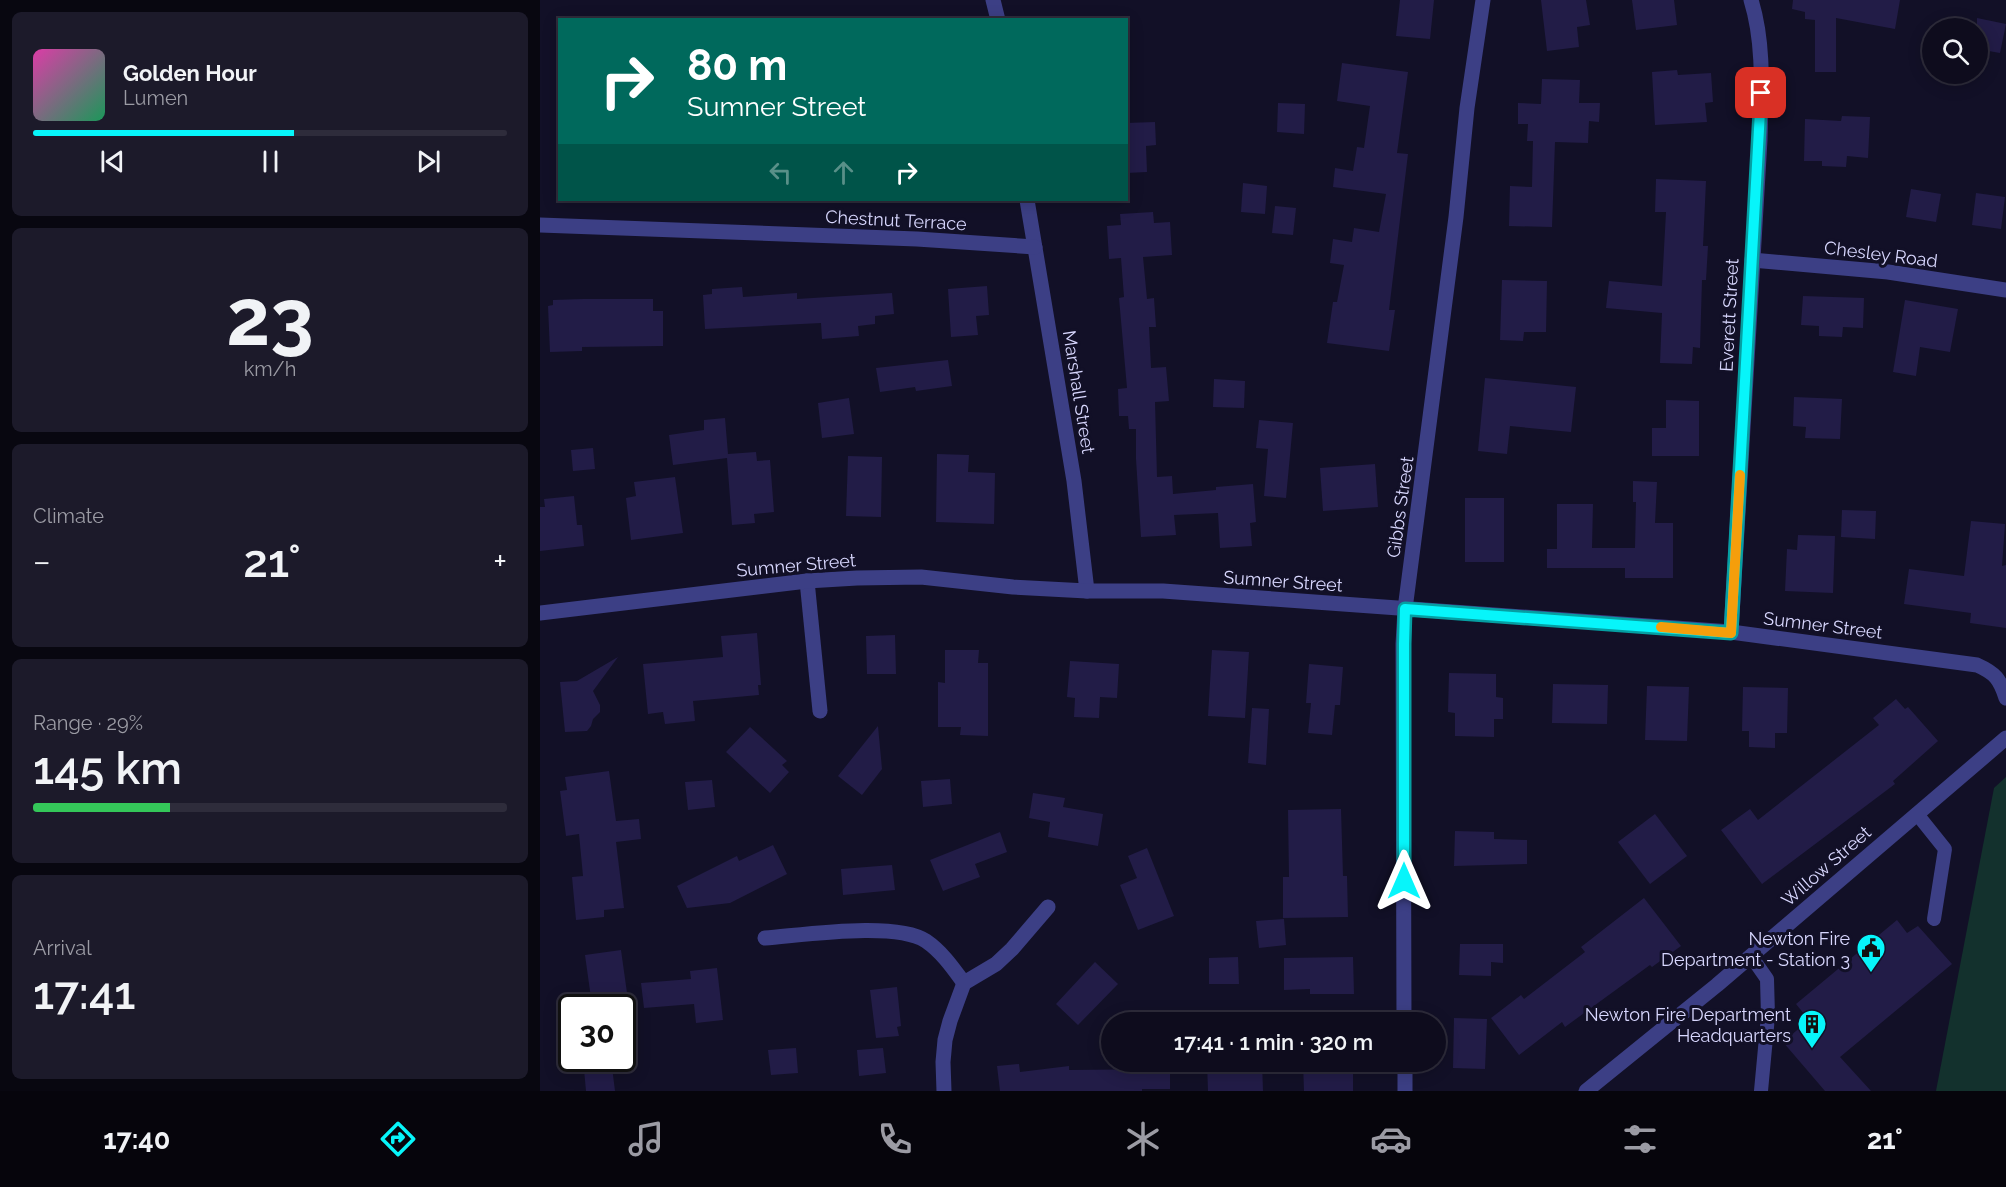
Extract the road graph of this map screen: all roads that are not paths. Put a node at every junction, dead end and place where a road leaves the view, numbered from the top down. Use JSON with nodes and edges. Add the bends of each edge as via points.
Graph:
{"nodes":[{"id":1,"x":993,"y":0,"type":"edge"},
{"id":2,"x":1483,"y":0,"type":"edge"},
{"id":3,"x":1751,"y":0,"type":"edge"},
{"id":4,"x":998,"y":18,"type":"edge"},
{"id":5,"x":1027,"y":201,"type":"edge"},
{"id":6,"x":540,"y":225,"type":"edge"},
{"id":7,"x":1035,"y":247,"type":"junction"},
{"id":8,"x":1752,"y":260,"type":"junction"},
{"id":9,"x":2006,"y":290,"type":"edge"},
{"id":10,"x":807,"y":580,"type":"junction"},
{"id":11,"x":1087,"y":591,"type":"junction"},
{"id":12,"x":1405,"y":609,"type":"junction"},
{"id":13,"x":540,"y":613,"type":"edge"},
{"id":14,"x":1731,"y":633,"type":"junction"},
{"id":15,"x":2006,"y":698,"type":"edge"},
{"id":16,"x":820,"y":711,"type":"dead end"},
{"id":17,"x":2006,"y":738,"type":"edge"},
{"id":18,"x":1917,"y":814,"type":"junction"},
{"id":19,"x":1047,"y":907,"type":"dead end"},
{"id":20,"x":1934,"y":919,"type":"dead end"},
{"id":21,"x":765,"y":938,"type":"dead end"},
{"id":22,"x":1751,"y":956,"type":"junction"},
{"id":23,"x":964,"y":982,"type":"junction"},
{"id":24,"x":1404,"y":1012,"type":"edge"},
{"id":25,"x":1405,"y":1072,"type":"edge"},
{"id":26,"x":944,"y":1091,"type":"edge"},
{"id":27,"x":1405,"y":1091,"type":"edge"},
{"id":28,"x":1586,"y":1091,"type":"edge"},
{"id":29,"x":1761,"y":1091,"type":"edge"}],
"edges":[{"from":1,"to":4,"type":"street"},
{"from":2,"to":12,"type":"street","name":"Gibbs Street"},
{"from":3,"to":8,"type":"street","name":"Everett Street","via":[[1761,69]]},
{"from":5,"to":7,"type":"street","name":"Marshall Street"},
{"from":6,"to":7,"type":"street","name":"Chestnut Terrace"},
{"from":7,"to":11,"type":"street","name":"Marshall Street","via":[[1074,481]]},
{"from":8,"to":9,"type":"street","name":"Chesley Road","via":[[1888,272]]},
{"from":8,"to":14,"type":"street","name":"Everett Street"},
{"from":10,"to":11,"type":"street","name":"Sumner Street","via":[[921,577]]},
{"from":10,"to":13,"type":"street","name":"Sumner Street"},
{"from":10,"to":16,"type":"street"},
{"from":11,"to":12,"type":"street","name":"Sumner Street","via":[[1163,591]]},
{"from":12,"to":14,"type":"street","name":"Sumner Street"},
{"from":12,"to":24,"type":"street","name":"Gibbs Street"},
{"from":14,"to":15,"type":"street","name":"Sumner Street","via":[[1977,665],[1999,680]]},
{"from":17,"to":18,"type":"street","name":"Willow Street"},
{"from":18,"to":20,"type":"lane","via":[[1946,849]]},
{"from":18,"to":22,"type":"street","name":"Willow Street"},
{"from":19,"to":23,"type":"street","via":[[996,964]]},
{"from":21,"to":23,"type":"street","via":[[872,930],[906,933],[925,940],[940,952]]},
{"from":22,"to":28,"type":"street","name":"Willow Street"},
{"from":22,"to":29,"type":"lane","via":[[1767,979]]},
{"from":23,"to":26,"type":"street","via":[[945,1040]]},
{"from":25,"to":27,"type":"street"}]}
